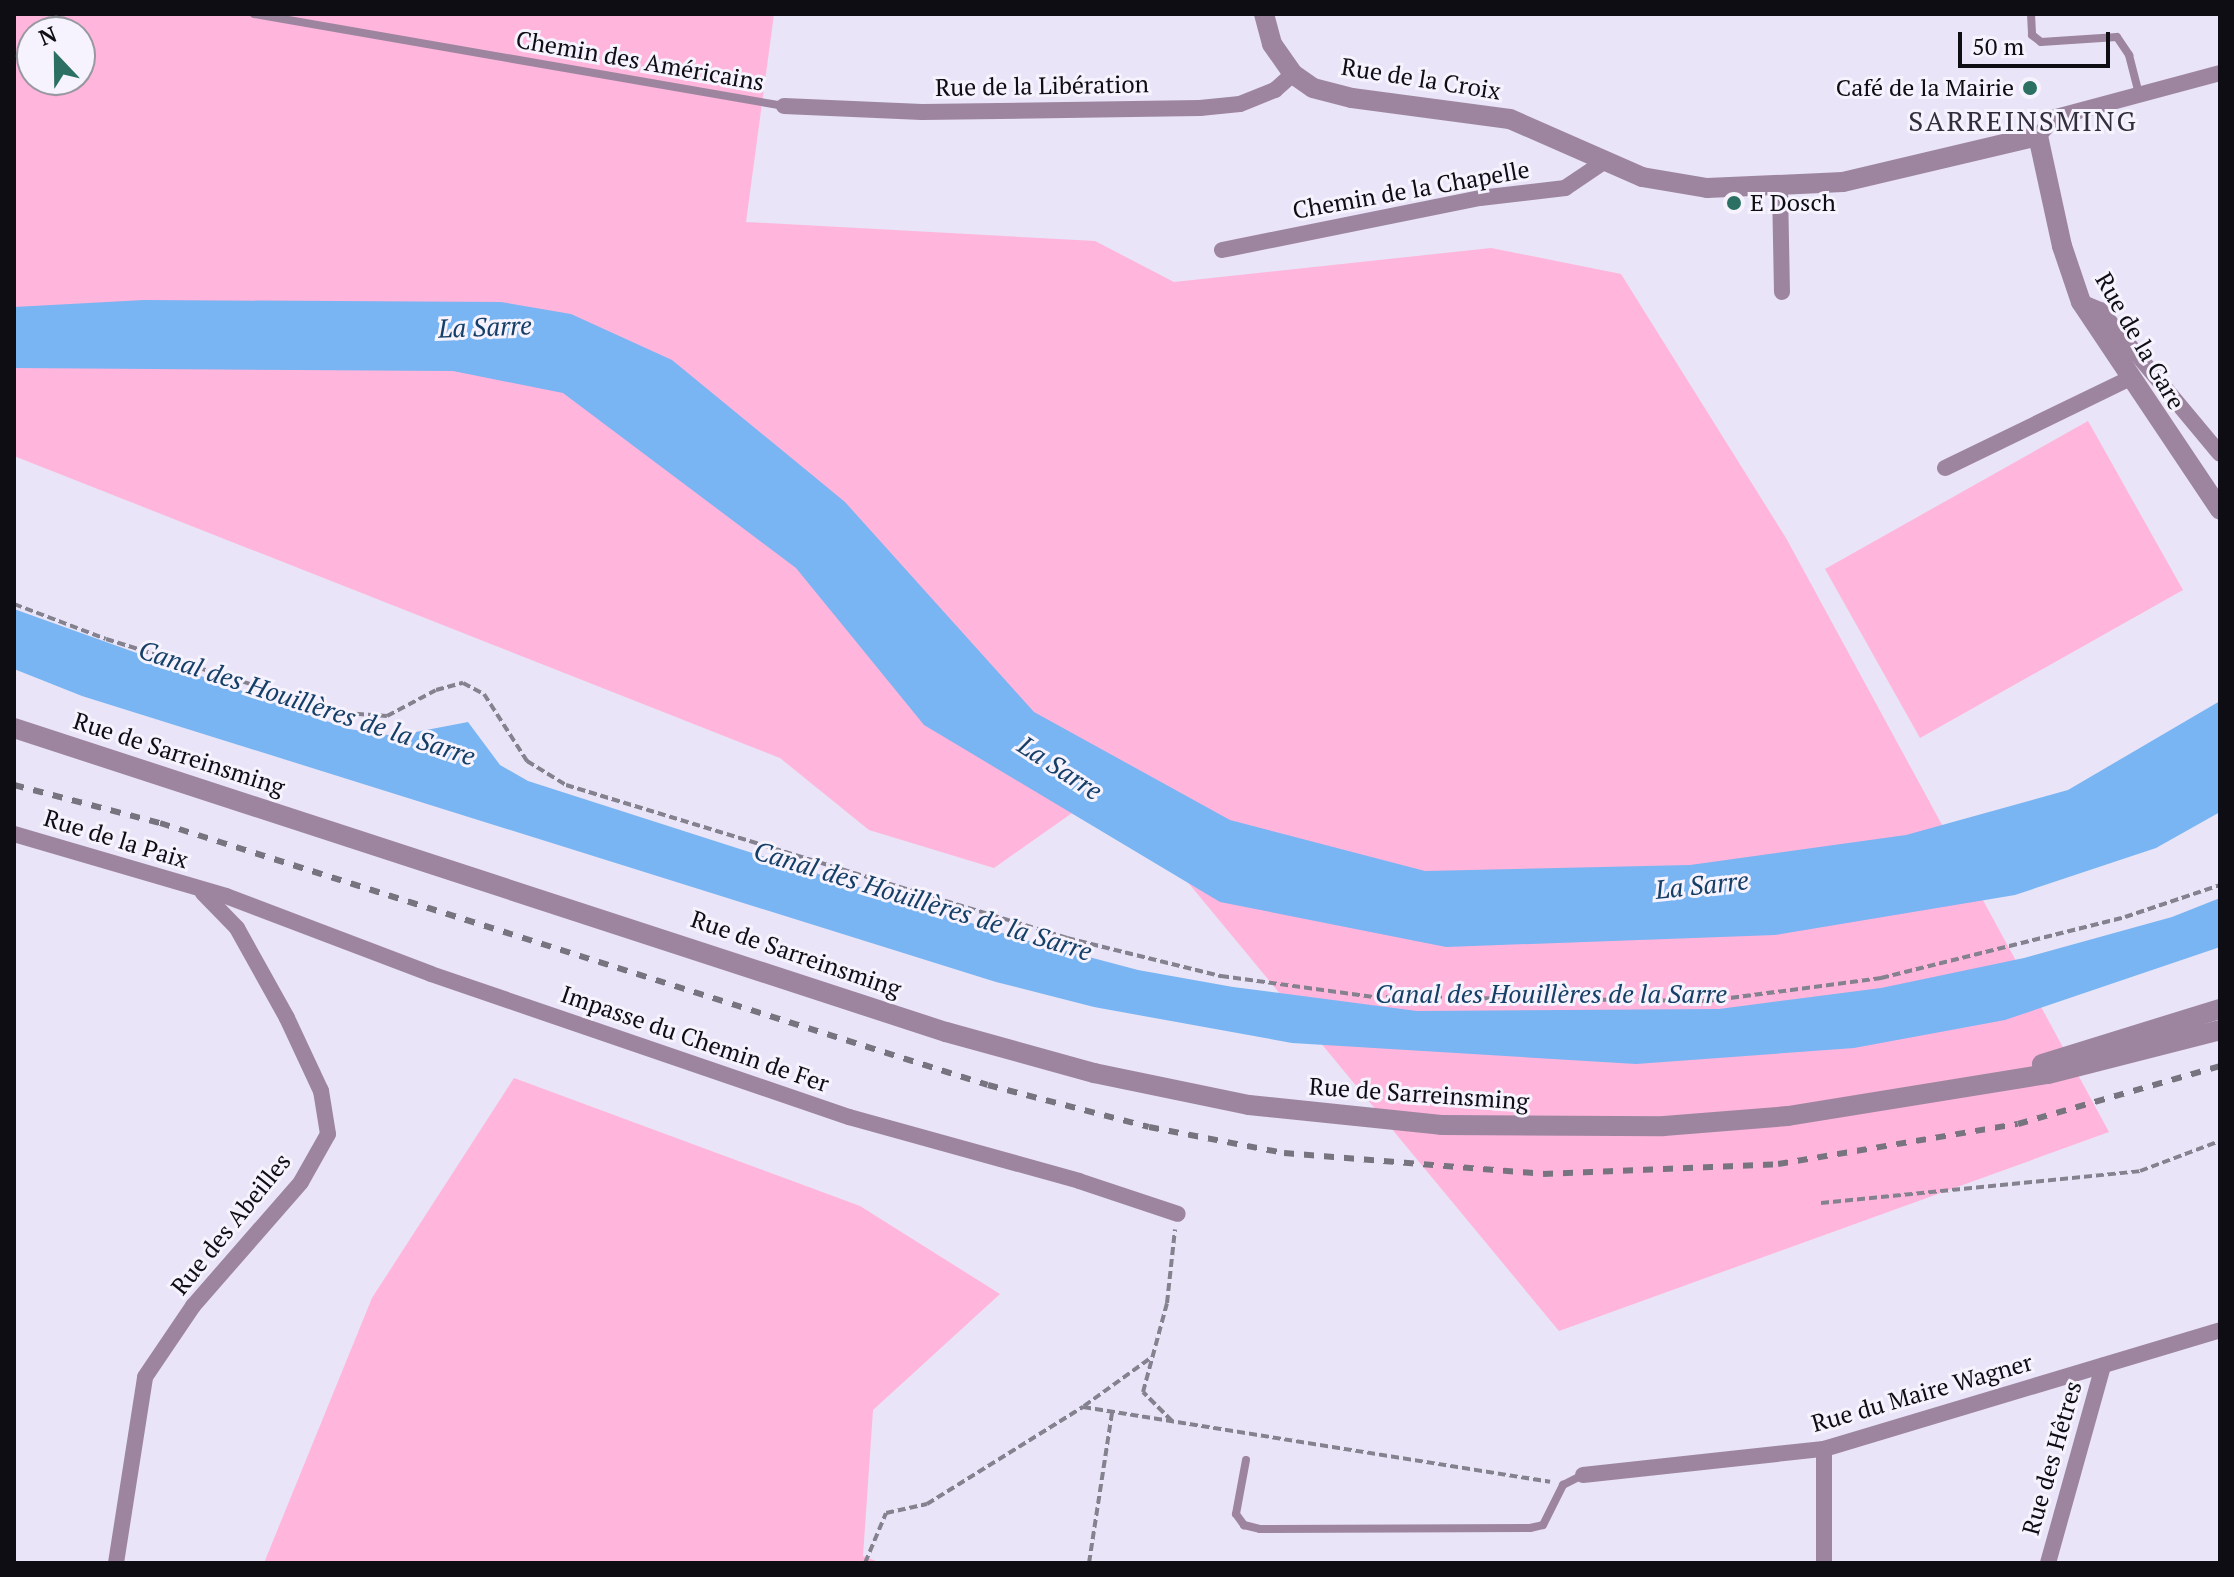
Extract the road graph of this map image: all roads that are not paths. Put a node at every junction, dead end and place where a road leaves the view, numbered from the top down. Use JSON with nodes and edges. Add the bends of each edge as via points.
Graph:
{"nodes":[{"id":1,"x":254,"y":14,"type":"edge"},
{"id":2,"x":1264,"y":14,"type":"edge"},
{"id":3,"x":2031,"y":14,"type":"edge"},
{"id":4,"x":2220,"y":73,"type":"edge"},
{"id":5,"x":1293,"y":74,"type":"junction"},
{"id":6,"x":2139,"y":94,"type":"junction"},
{"id":7,"x":784,"y":106,"type":"joint"},
{"id":8,"x":2038,"y":136,"type":"junction"},
{"id":9,"x":1602,"y":163,"type":"junction"},
{"id":10,"x":1780,"y":188,"type":"junction"},
{"id":11,"x":1222,"y":250,"type":"dead end"},
{"id":12,"x":1782,"y":292,"type":"dead end"},
{"id":13,"x":2081,"y":302,"type":"junction"},
{"id":14,"x":2128,"y":379,"type":"junction"},
{"id":15,"x":2220,"y":454,"type":"edge"},
{"id":16,"x":1945,"y":468,"type":"dead end"},
{"id":17,"x":2220,"y":510,"type":"edge"},
{"id":18,"x":14,"y":728,"type":"edge"},
{"id":19,"x":14,"y":834,"type":"edge"},
{"id":20,"x":202,"y":892,"type":"junction"},
{"id":21,"x":2220,"y":1009,"type":"edge"},
{"id":22,"x":2220,"y":1030,"type":"edge"},
{"id":23,"x":1997,"y":1079,"type":"junction"},
{"id":24,"x":1178,"y":1214,"type":"road end"},
{"id":25,"x":2220,"y":1330,"type":"edge"},
{"id":26,"x":2103,"y":1366,"type":"junction"},
{"id":27,"x":1824,"y":1449,"type":"junction"},
{"id":28,"x":1246,"y":1460,"type":"dead end"},
{"id":29,"x":1583,"y":1475,"type":"joint"},
{"id":30,"x":116,"y":1563,"type":"edge"},
{"id":31,"x":1824,"y":1563,"type":"edge"},
{"id":32,"x":2048,"y":1563,"type":"edge"}],
"edges":[{"from":1,"to":7,"type":"lane","name":"Chemin des Américains"},
{"from":2,"to":5,"type":"street","name":"Rue de la Croix","via":[[1272,44]]},
{"from":3,"to":6,"type":"lane","via":[[2032,35],[2041,42],[2117,37],[2129,55]]},
{"from":4,"to":6,"type":"street"},
{"from":5,"to":7,"type":"street","name":"Rue de la Libération","via":[[1275,90],[1240,104],[1200,108],[922,112]]},
{"from":5,"to":9,"type":"street","name":"Rue de la Croix","via":[[1313,88],[1352,98],[1510,119]]},
{"from":6,"to":8,"type":"street","via":[[2056,117]]},
{"from":8,"to":10,"type":"street","name":"Rue de la Croix","via":[[1843,182]]},
{"from":8,"to":13,"type":"street","name":"Rue de la Gare","via":[[2062,246]]},
{"from":9,"to":10,"type":"street","name":"Rue de la Croix","via":[[1642,177],[1707,188]]},
{"from":9,"to":11,"type":"street","name":"Chemin de la Chapelle","via":[[1565,188],[1480,198]]},
{"from":10,"to":12,"type":"street"},
{"from":13,"to":14,"type":"street","name":"Rue de la Gare"},
{"from":13,"to":15,"type":"street","via":[[2100,310]]},
{"from":14,"to":16,"type":"street"},
{"from":14,"to":17,"type":"street","name":"Rue de la Gare"},
{"from":18,"to":23,"type":"street","name":"Rue de Sarreinsming","via":[[1033,1058],[1175,1091],[1314,1113],[1441,1125],[1581,1129],[1788,1116]]},
{"from":19,"to":20,"type":"street","name":"Rue de la Paix","via":[[141,867]]},
{"from":20,"to":24,"type":"street","name":"Impasse du Chemin de Fer","via":[[226,896],[431,974],[849,1117]]},
{"from":20,"to":30,"type":"street","name":"Rue des Abeilles","via":[[237,928],[273,992],[321,1091],[328,1134],[301,1182],[193,1306],[145,1377]]},
{"from":21,"to":23,"type":"street"},
{"from":22,"to":23,"type":"street","via":[[2089,1066]]},
{"from":25,"to":26,"type":"street","name":"Rue du Maire Wagner"},
{"from":26,"to":27,"type":"street","name":"Rue du Maire Wagner"},
{"from":26,"to":32,"type":"street","name":"Rue des Hêtres"},
{"from":27,"to":29,"type":"street","name":"Rue du Maire Wagner"},
{"from":27,"to":31,"type":"street"},
{"from":28,"to":29,"type":"lane","via":[[1236,1514],[1244,1525],[1260,1529],[1530,1528],[1543,1525],[1563,1485]]}]}
